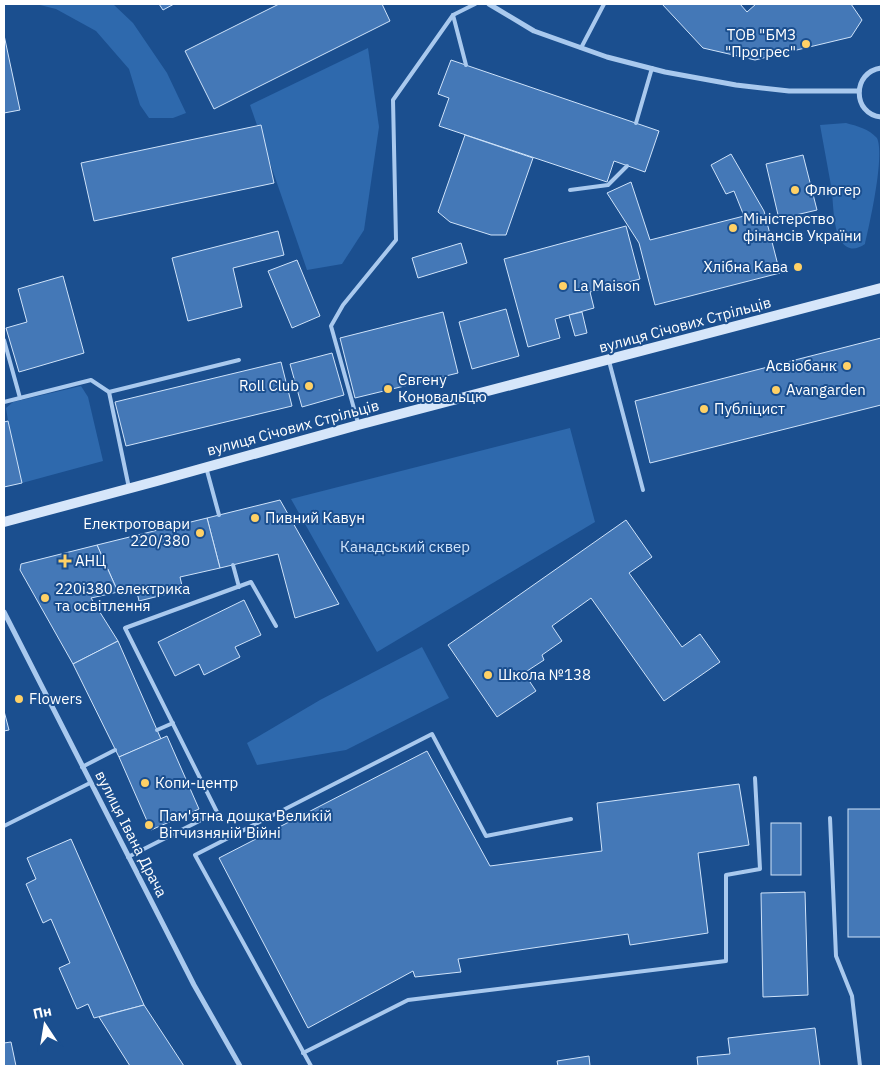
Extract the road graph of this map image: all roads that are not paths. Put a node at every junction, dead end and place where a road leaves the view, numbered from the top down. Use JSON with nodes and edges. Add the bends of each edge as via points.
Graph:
{"nodes":[{"id":1,"x":475,"y":4,"type":"edge"},
{"id":2,"x":488,"y":4,"type":"edge"},
{"id":3,"x":604,"y":4,"type":"edge"},
{"id":4,"x":453,"y":15,"type":"junction"},
{"id":5,"x":581,"y":48,"type":"junction"},
{"id":6,"x":466,"y":65,"type":"dead end"},
{"id":7,"x":652,"y":68,"type":"junction"},
{"id":8,"x":881,"y":68,"type":"edge"},
{"id":9,"x":859,"y":91,"type":"junction"},
{"id":10,"x":881,"y":117,"type":"edge"},
{"id":11,"x":636,"y":123,"type":"dead end"},
{"id":12,"x":627,"y":166,"type":"dead end"},
{"id":13,"x":570,"y":190,"type":"dead end"},
{"id":14,"x":881,"y":288,"type":"edge"},
{"id":15,"x":4,"y":340,"type":"edge"},
{"id":16,"x":239,"y":360,"type":"dead end"},
{"id":17,"x":609,"y":360,"type":"junction"},
{"id":18,"x":109,"y":392,"type":"junction"},
{"id":19,"x":20,"y":398,"type":"junction"},
{"id":20,"x":4,"y":402,"type":"edge"},
{"id":21,"x":358,"y":425,"type":"junction"},
{"id":22,"x":206,"y":467,"type":"junction"},
{"id":23,"x":129,"y":488,"type":"junction"},
{"id":24,"x":643,"y":490,"type":"dead end"},
{"id":25,"x":219,"y":516,"type":"dead end"},
{"id":26,"x":4,"y":522,"type":"edge"},
{"id":27,"x":233,"y":565,"type":"dead end"},
{"id":28,"x":239,"y":587,"type":"junction"},
{"id":29,"x":4,"y":612,"type":"edge"},
{"id":30,"x":276,"y":626,"type":"dead end"},
{"id":31,"x":173,"y":723,"type":"junction"},
{"id":32,"x":157,"y":730,"type":"dead end"},
{"id":33,"x":115,"y":750,"type":"dead end"},
{"id":34,"x":82,"y":766,"type":"junction"},
{"id":35,"x":755,"y":778,"type":"dead end"},
{"id":36,"x":90,"y":783,"type":"junction"},
{"id":37,"x":830,"y":818,"type":"dead end"},
{"id":38,"x":571,"y":819,"type":"dead end"},
{"id":39,"x":4,"y":826,"type":"edge"},
{"id":40,"x":128,"y":857,"type":"junction"},
{"id":41,"x":303,"y":1052,"type":"junction"},
{"id":42,"x":240,"y":1066,"type":"edge"},
{"id":43,"x":311,"y":1066,"type":"edge"},
{"id":44,"x":860,"y":1066,"type":"edge"}],
"edges":[{"from":1,"to":4,"type":"lane"},
{"from":2,"to":5,"type":"street","via":[[534,31]]},
{"from":3,"to":5,"type":"lane"},
{"from":4,"to":6,"type":"lane"},
{"from":4,"to":21,"type":"lane","via":[[393,100],[396,240],[343,305],[331,326]]},
{"from":5,"to":7,"type":"street"},
{"from":7,"to":9,"type":"street","via":[[736,85],[789,91]]},
{"from":7,"to":11,"type":"lane"},
{"from":8,"to":9,"type":"street","via":[[869,72]]},
{"from":9,"to":10,"type":"street","via":[[863,106],[869,113]]},
{"from":12,"to":13,"type":"lane","via":[[608,185]]},
{"from":14,"to":17,"type":"main road","name":"вулиця Січових Стрільців"},
{"from":15,"to":19,"type":"lane"},
{"from":16,"to":18,"type":"lane"},
{"from":17,"to":21,"type":"main road","name":"вулиця Січових Стрільців"},
{"from":17,"to":24,"type":"lane"},
{"from":18,"to":19,"type":"lane","via":[[92,380]]},
{"from":18,"to":23,"type":"lane"},
{"from":19,"to":20,"type":"lane"},
{"from":21,"to":22,"type":"main road","name":"вулиця Січових Стрільців"},
{"from":22,"to":23,"type":"main road","name":"вулиця Січових Стрільців"},
{"from":22,"to":25,"type":"lane"},
{"from":23,"to":26,"type":"main road","name":"вулиця Січових Стрільців"},
{"from":27,"to":28,"type":"lane"},
{"from":28,"to":30,"type":"lane","via":[[251,582]]},
{"from":28,"to":31,"type":"lane","via":[[125,628]]},
{"from":29,"to":34,"type":"street","name":"вулиця Івана Драча"},
{"from":31,"to":32,"type":"lane"},
{"from":31,"to":40,"type":"lane","via":[[217,812]]},
{"from":33,"to":34,"type":"lane"},
{"from":34,"to":36,"type":"street","name":"вулиця Івана Драча"},
{"from":35,"to":41,"type":"lane","via":[[760,869],[726,875],[726,962],[408,1000]]},
{"from":36,"to":39,"type":"lane"},
{"from":36,"to":40,"type":"street","name":"вулиця Івана Драча"},
{"from":37,"to":44,"type":"lane","via":[[836,956],[852,996]]},
{"from":38,"to":41,"type":"lane","via":[[486,836],[432,734],[195,856]]},
{"from":40,"to":42,"type":"street","name":"вулиця Івана Драча"},
{"from":41,"to":43,"type":"lane"}]}
